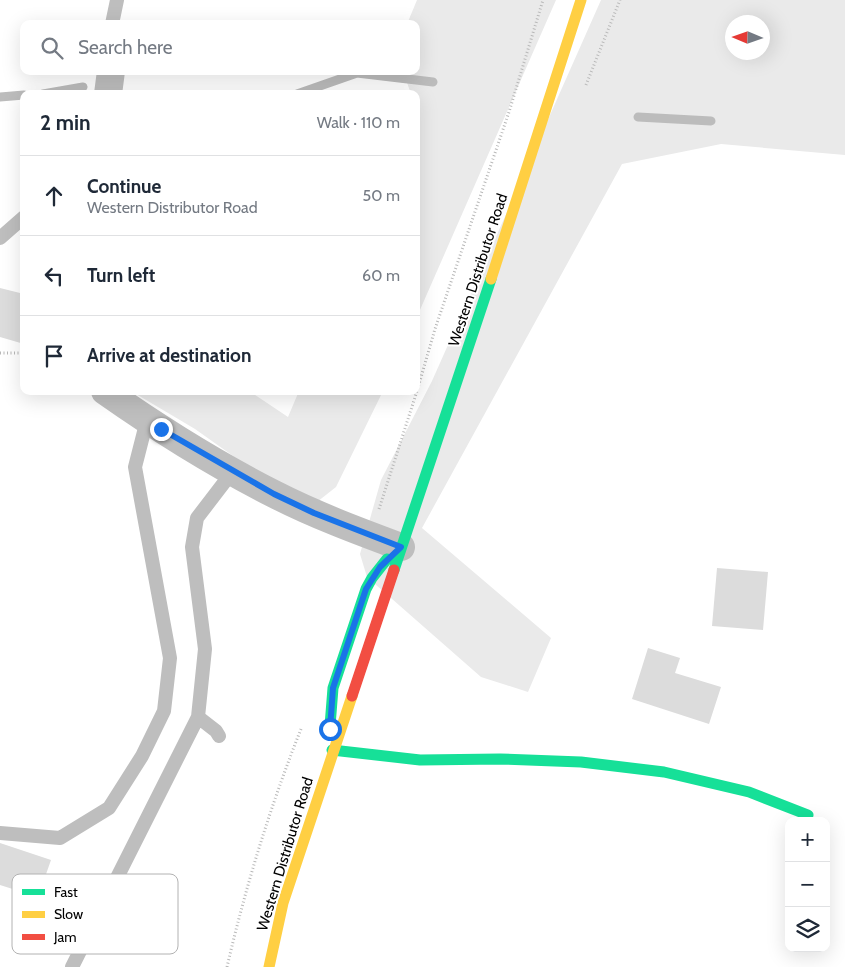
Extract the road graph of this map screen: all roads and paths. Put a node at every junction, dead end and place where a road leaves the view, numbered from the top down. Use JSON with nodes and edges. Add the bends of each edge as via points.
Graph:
{"nodes":[{"id":1,"x":117,"y":0,"type":"edge"},
{"id":2,"x":543,"y":0,"type":"edge"},
{"id":3,"x":581,"y":0,"type":"edge"},
{"id":4,"x":113,"y":20,"type":"edge"},
{"id":5,"x":111,"y":75,"type":"edge"},
{"id":6,"x":109,"y":90,"type":"edge"},
{"id":7,"x":20,"y":220,"type":"edge"},
{"id":8,"x":0,"y":238,"type":"edge"},
{"id":9,"x":0,"y":353,"type":"edge"},
{"id":10,"x":20,"y":353,"type":"edge"},
{"id":11,"x":420,"y":380,"type":"edge"},
{"id":12,"x":111,"y":395,"type":"edge"},
{"id":13,"x":416,"y":395,"type":"edge"},
{"id":14,"x":147,"y":420,"type":"junction"},
{"id":15,"x":233,"y":471,"type":"junction"},
{"id":16,"x":370,"y":535,"type":"junction"},
{"id":17,"x":401,"y":547,"type":"junction"},
{"id":18,"x":198,"y":717,"type":"junction"},
{"id":19,"x":304,"y":722,"type":"dead end"},
{"id":20,"x":219,"y":736,"type":"dead end"},
{"id":21,"x":332,"y":750,"type":"junction"},
{"id":22,"x":808,"y":815,"type":"dead end"},
{"id":23,"x":0,"y":833,"type":"edge"},
{"id":24,"x":119,"y":874,"type":"edge"},
{"id":25,"x":79,"y":954,"type":"edge"},
{"id":26,"x":72,"y":967,"type":"edge"},
{"id":27,"x":227,"y":967,"type":"edge"},
{"id":28,"x":268,"y":967,"type":"edge"}],
"edges":[{"from":1,"to":4,"type":"lane"},
{"from":2,"to":11,"type":"path"},
{"from":3,"to":17,"type":"main road","name":"Western Distributor Road"},
{"from":5,"to":6,"type":"street"},
{"from":7,"to":8,"type":"lane"},
{"from":9,"to":10,"type":"path"},
{"from":12,"to":14,"type":"street"},
{"from":13,"to":16,"type":"path"},
{"from":14,"to":15,"type":"street"},
{"from":14,"to":23,"type":"lane","via":[[134,467],[170,658],[164,711],[142,756],[109,808],[60,838]]},
{"from":15,"to":16,"type":"street","via":[[314,513]]},
{"from":15,"to":18,"type":"lane","via":[[197,518],[192,547],[204,650]]},
{"from":16,"to":17,"type":"street"},
{"from":17,"to":21,"type":"main road","name":"Western Distributor Road"},
{"from":17,"to":21,"type":"main road","name":"Western Distributor Road","via":[[389,556],[366,589],[338,669],[330,708]]},
{"from":18,"to":20,"type":"lane"},
{"from":18,"to":24,"type":"lane"},
{"from":19,"to":27,"type":"path","via":[[256,854]]},
{"from":21,"to":22,"type":"main road","via":[[420,760],[554,760],[664,772],[749,792]]},
{"from":21,"to":28,"type":"main road","name":"Western Distributor Road","via":[[283,903]]},
{"from":25,"to":26,"type":"lane"}]}
